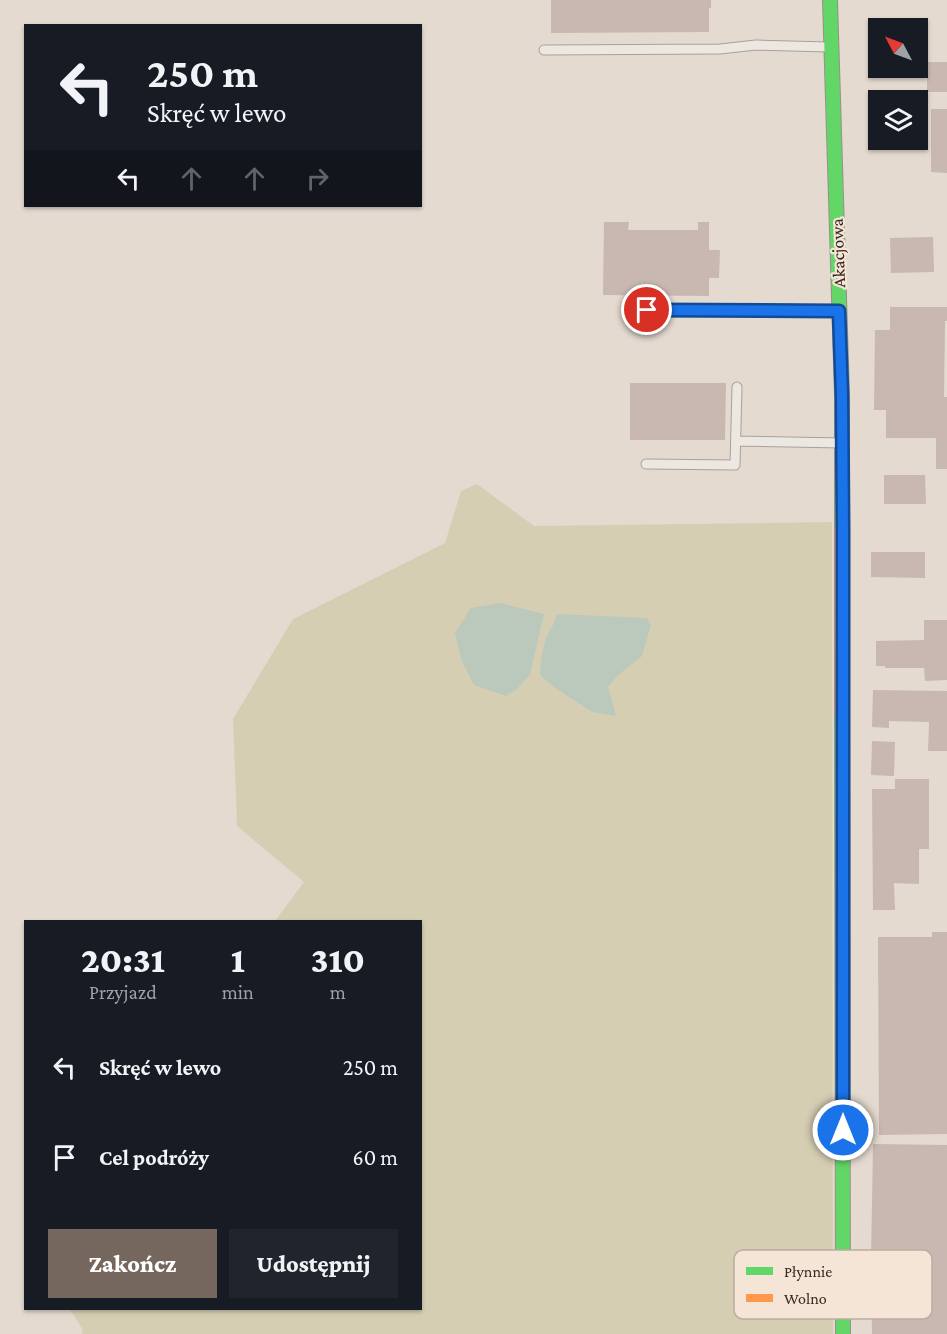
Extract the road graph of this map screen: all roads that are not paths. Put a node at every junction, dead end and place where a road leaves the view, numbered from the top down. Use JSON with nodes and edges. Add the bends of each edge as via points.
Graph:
{"nodes":[{"id":1,"x":830,"y":0,"type":"edge"},
{"id":2,"x":831,"y":47,"type":"junction"},
{"id":3,"x":544,"y":50,"type":"dead end"},
{"id":4,"x":647,"y":310,"type":"dead end"},
{"id":5,"x":839,"y":311,"type":"junction"},
{"id":6,"x":737,"y":387,"type":"dead end"},
{"id":7,"x":736,"y":441,"type":"junction"},
{"id":8,"x":842,"y":443,"type":"junction"},
{"id":9,"x":646,"y":464,"type":"dead end"},
{"id":10,"x":843,"y":1250,"type":"edge"},
{"id":11,"x":843,"y":1319,"type":"edge"},
{"id":12,"x":843,"y":1334,"type":"edge"}],
"edges":[{"from":1,"to":2,"type":"street","name":"Akacjowa"},
{"from":2,"to":3,"type":"lane"},
{"from":2,"to":5,"type":"street","name":"Akacjowa"},
{"from":4,"to":5,"type":"lane"},
{"from":5,"to":8,"type":"street","name":"Akacjowa"},
{"from":6,"to":7,"type":"lane"},
{"from":7,"to":8,"type":"lane"},
{"from":7,"to":9,"type":"lane","via":[[735,465]]},
{"from":8,"to":10,"type":"street","name":"Akacjowa"},
{"from":11,"to":12,"type":"street","name":"Akacjowa"}]}
